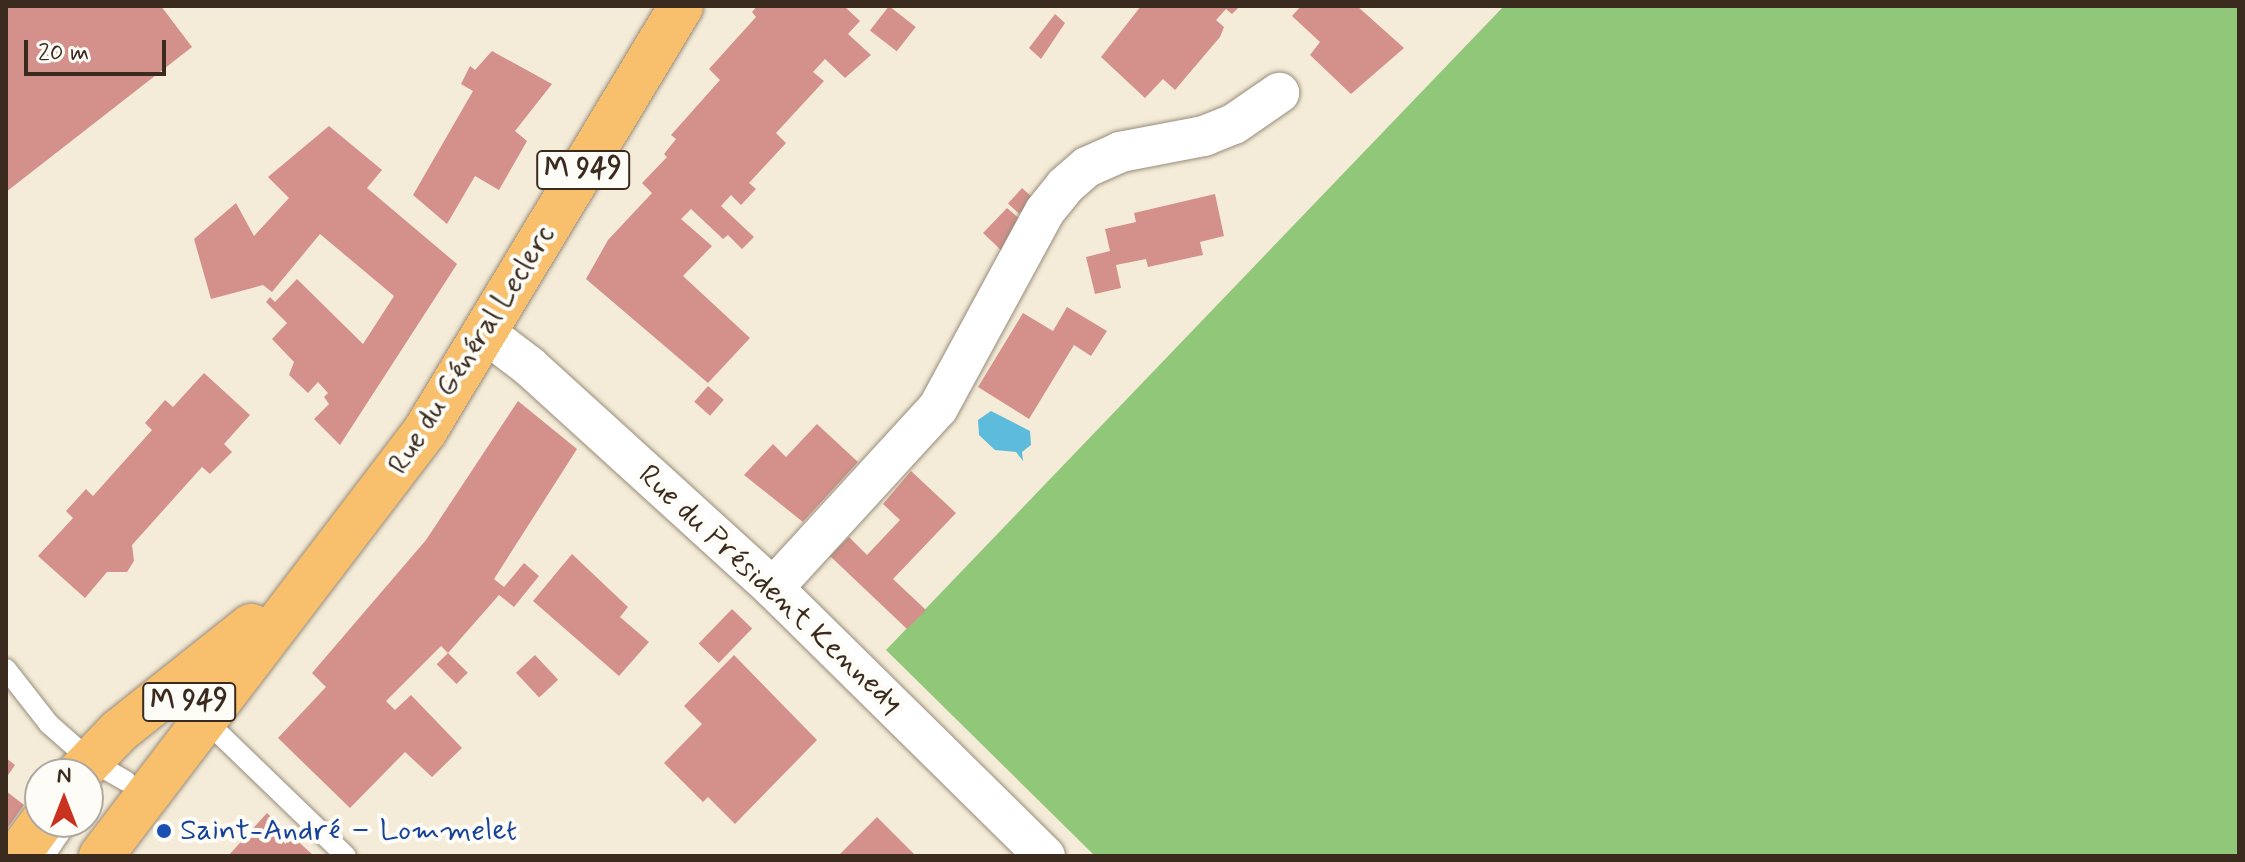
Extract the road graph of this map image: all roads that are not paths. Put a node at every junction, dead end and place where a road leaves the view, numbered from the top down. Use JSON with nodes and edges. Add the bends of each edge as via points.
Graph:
{"nodes":[{"id":1,"x":681,"y":6,"type":"edge"},
{"id":2,"x":1279,"y":93,"type":"dead end"},
{"id":3,"x":487,"y":334,"type":"junction"},
{"id":4,"x":326,"y":563,"type":"junction"},
{"id":5,"x":773,"y":588,"type":"junction"},
{"id":6,"x":6,"y":669,"type":"edge"},
{"id":7,"x":202,"y":717,"type":"junction"},
{"id":8,"x":81,"y":758,"type":"edge"},
{"id":9,"x":104,"y":771,"type":"edge"},
{"id":10,"x":30,"y":838,"type":"edge"},
{"id":11,"x":56,"y":838,"type":"edge"},
{"id":12,"x":17,"y":856,"type":"edge"},
{"id":13,"x":44,"y":856,"type":"edge"},
{"id":14,"x":101,"y":856,"type":"edge"},
{"id":15,"x":346,"y":856,"type":"edge"},
{"id":16,"x":1045,"y":856,"type":"edge"}],
"edges":[{"from":1,"to":3,"type":"main road","name":"Rue du Général Leclerc","number":"M 949"},
{"from":2,"to":5,"type":"street","via":[[1234,124],[1204,136],[1120,152],[1087,167],[1065,186],[1045,211],[938,408]]},
{"from":3,"to":4,"type":"main road","name":"Rue du Général Leclerc","number":"M 949","via":[[425,431]]},
{"from":3,"to":5,"type":"street","name":"Rue du Président Kennedy"},
{"from":4,"to":7,"type":"main road","name":"Rue du Général Leclerc","number":"M 949"},
{"from":4,"to":9,"type":"main road","name":"Rue du Général Leclerc","number":"M 949","via":[[205,685]]},
{"from":5,"to":16,"type":"street","name":"Rue du Président Kennedy"},
{"from":6,"to":8,"type":"lane"},
{"from":7,"to":14,"type":"main road","name":"Rue du Général Leclerc","number":"M 949"},
{"from":7,"to":15,"type":"lane"},
{"from":10,"to":12,"type":"main road"},
{"from":11,"to":13,"type":"lane"}]}
